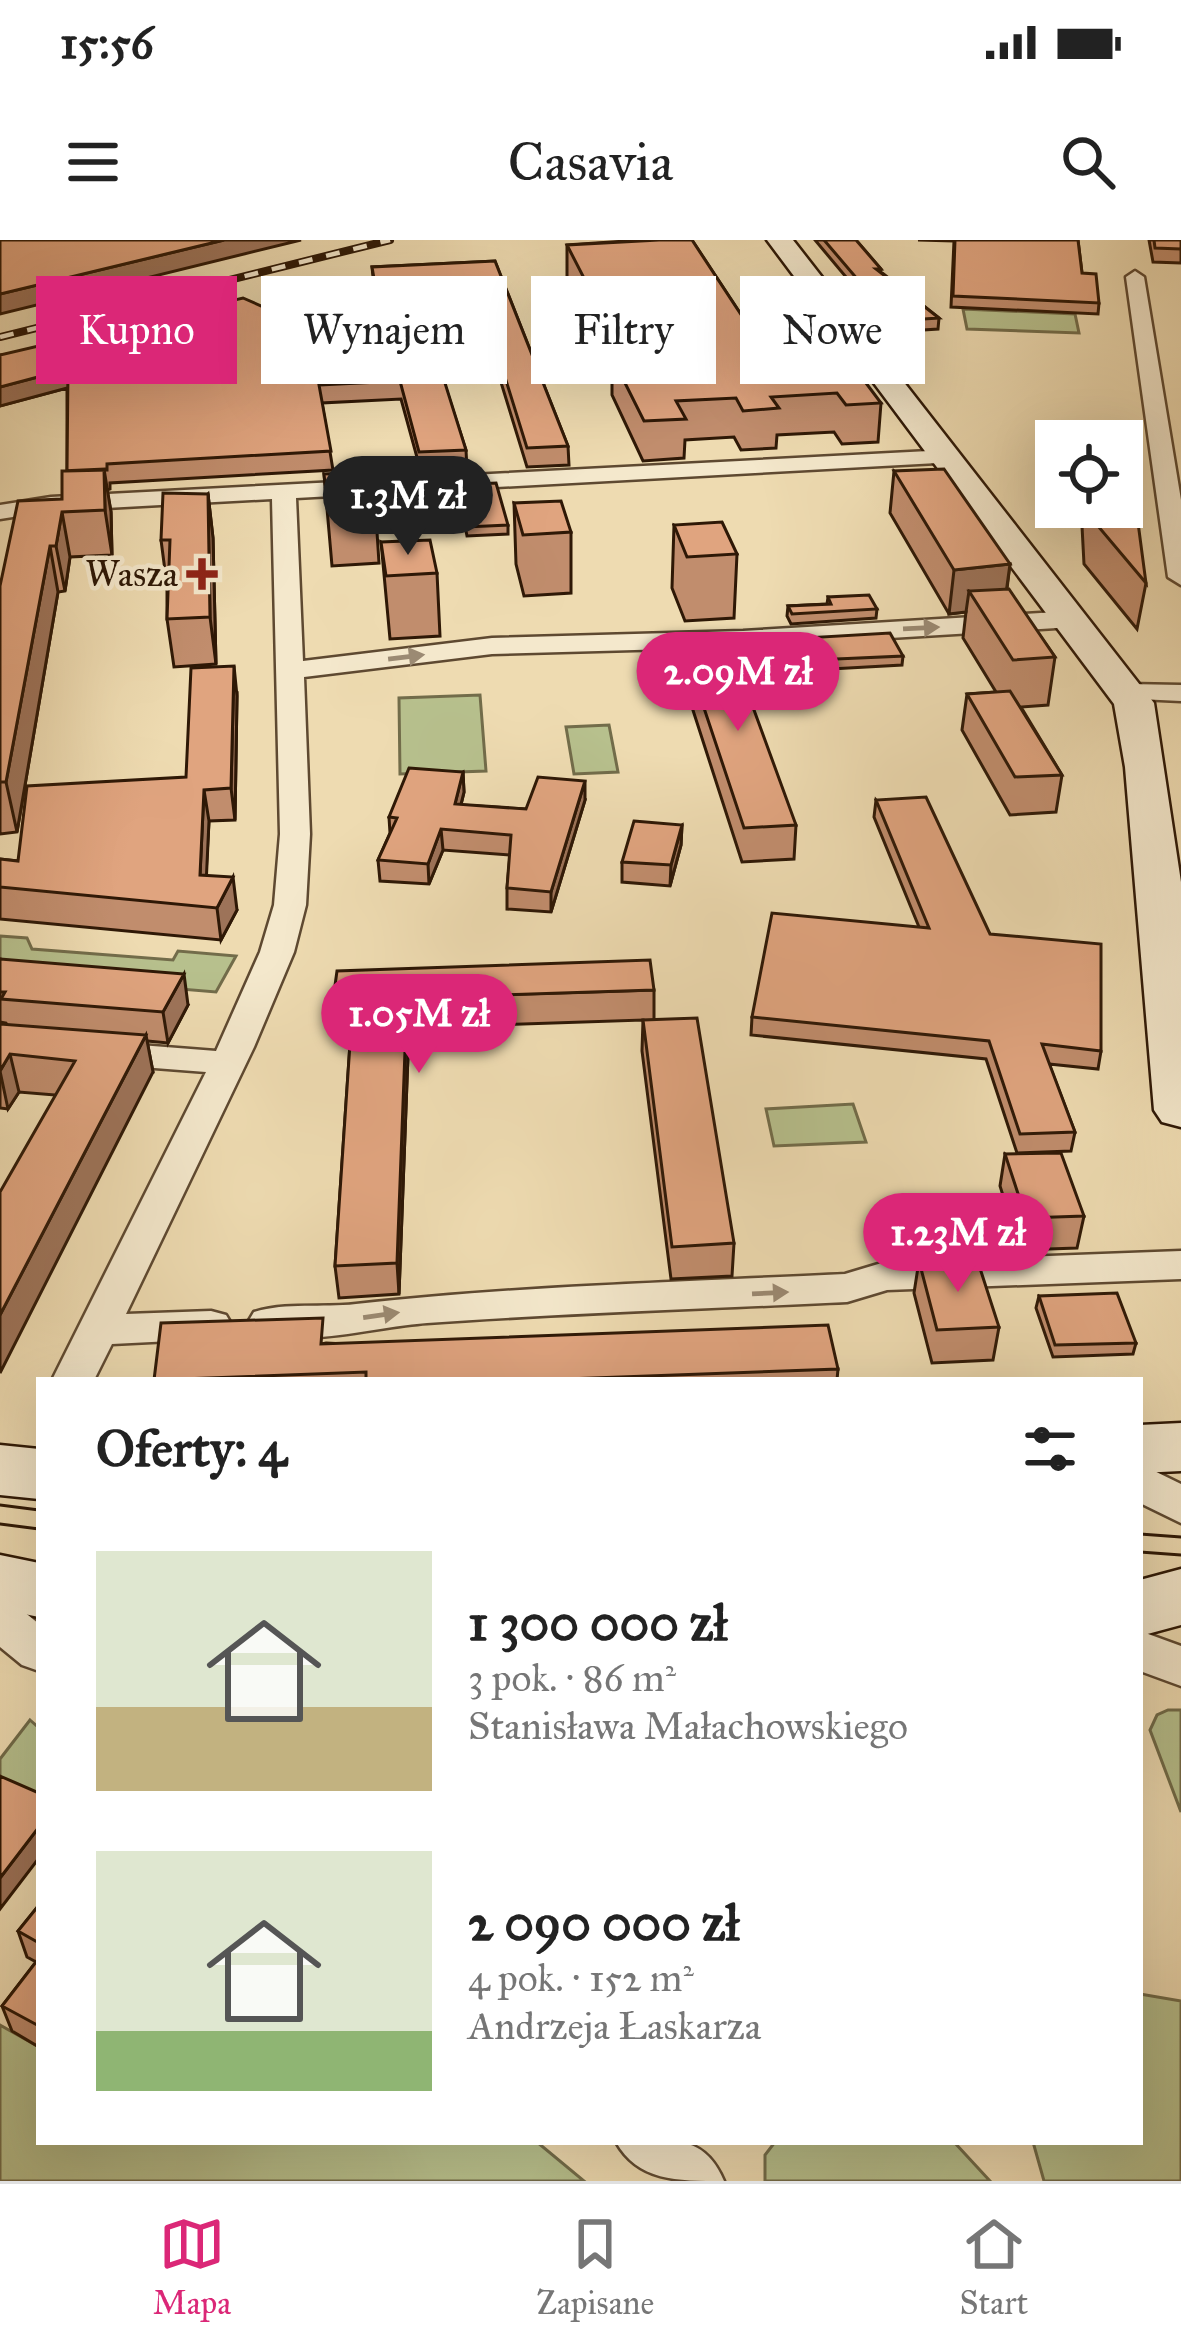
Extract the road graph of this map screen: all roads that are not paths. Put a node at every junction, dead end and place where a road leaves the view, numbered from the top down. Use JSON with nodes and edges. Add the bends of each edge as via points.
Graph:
{"nodes":[{"id":1,"x":779,"y":240,"type":"edge"},
{"id":2,"x":1136,"y":277,"type":"dead end"},
{"id":3,"x":948,"y":457,"type":"junction"},
{"id":4,"x":284,"y":493,"type":"junction"},
{"id":5,"x":0,"y":512,"type":"edge"},
{"id":6,"x":1181,"y":577,"type":"edge"},
{"id":7,"x":1073,"y":619,"type":"junction"},
{"id":8,"x":290,"y":671,"type":"junction"},
{"id":9,"x":1128,"y":692,"type":"junction"},
{"id":10,"x":1181,"y":694,"type":"edge"},
{"id":11,"x":0,"y":1046,"type":"edge"},
{"id":12,"x":227,"y":1063,"type":"junction"},
{"id":13,"x":1181,"y":1110,"type":"edge"},
{"id":14,"x":1181,"y":1265,"type":"edge"},
{"id":15,"x":96,"y":1330,"type":"junction"},
{"id":16,"x":74,"y":1377,"type":"edge"},
{"id":17,"x":1181,"y":1447,"type":"edge"},
{"id":18,"x":1143,"y":1449,"type":"edge"},
{"id":19,"x":1143,"y":1483,"type":"edge"},
{"id":20,"x":1181,"y":1506,"type":"edge"},
{"id":21,"x":0,"y":1582,"type":"edge"},
{"id":22,"x":36,"y":1589,"type":"edge"},
{"id":23,"x":1181,"y":1597,"type":"edge"},
{"id":24,"x":1143,"y":1607,"type":"edge"},
{"id":25,"x":0,"y":1620,"type":"edge"},
{"id":26,"x":36,"y":1649,"type":"edge"},
{"id":27,"x":1143,"y":1653,"type":"edge"},
{"id":28,"x":1181,"y":1666,"type":"edge"},
{"id":29,"x":650,"y":2145,"type":"edge"},
{"id":30,"x":694,"y":2181,"type":"edge"}],
"edges":[{"from":1,"to":3,"type":"street"},
{"from":2,"to":6,"type":"street"},
{"from":3,"to":4,"type":"street"},
{"from":3,"to":7,"type":"street"},
{"from":4,"to":5,"type":"street"},
{"from":4,"to":8,"type":"street"},
{"from":8,"to":7,"type":"street","one_way":true,"via":[[492,646]]},
{"from":7,"to":9,"type":"street"},
{"from":8,"to":12,"type":"street","via":[[290,905]]},
{"from":9,"to":10,"type":"street"},
{"from":9,"to":13,"type":"street","via":[[1146,767]]},
{"from":11,"to":12,"type":"street"},
{"from":12,"to":15,"type":"street"},
{"from":15,"to":14,"type":"street","one_way":true,"via":[[847,1288],[885,1276]]},
{"from":15,"to":16,"type":"street"},
{"from":17,"to":18,"type":"street"},
{"from":19,"to":20,"type":"street"},
{"from":21,"to":22,"type":"street"},
{"from":23,"to":24,"type":"street"},
{"from":25,"to":26,"type":"street"},
{"from":27,"to":28,"type":"street"},
{"from":29,"to":30,"type":"street"}]}
